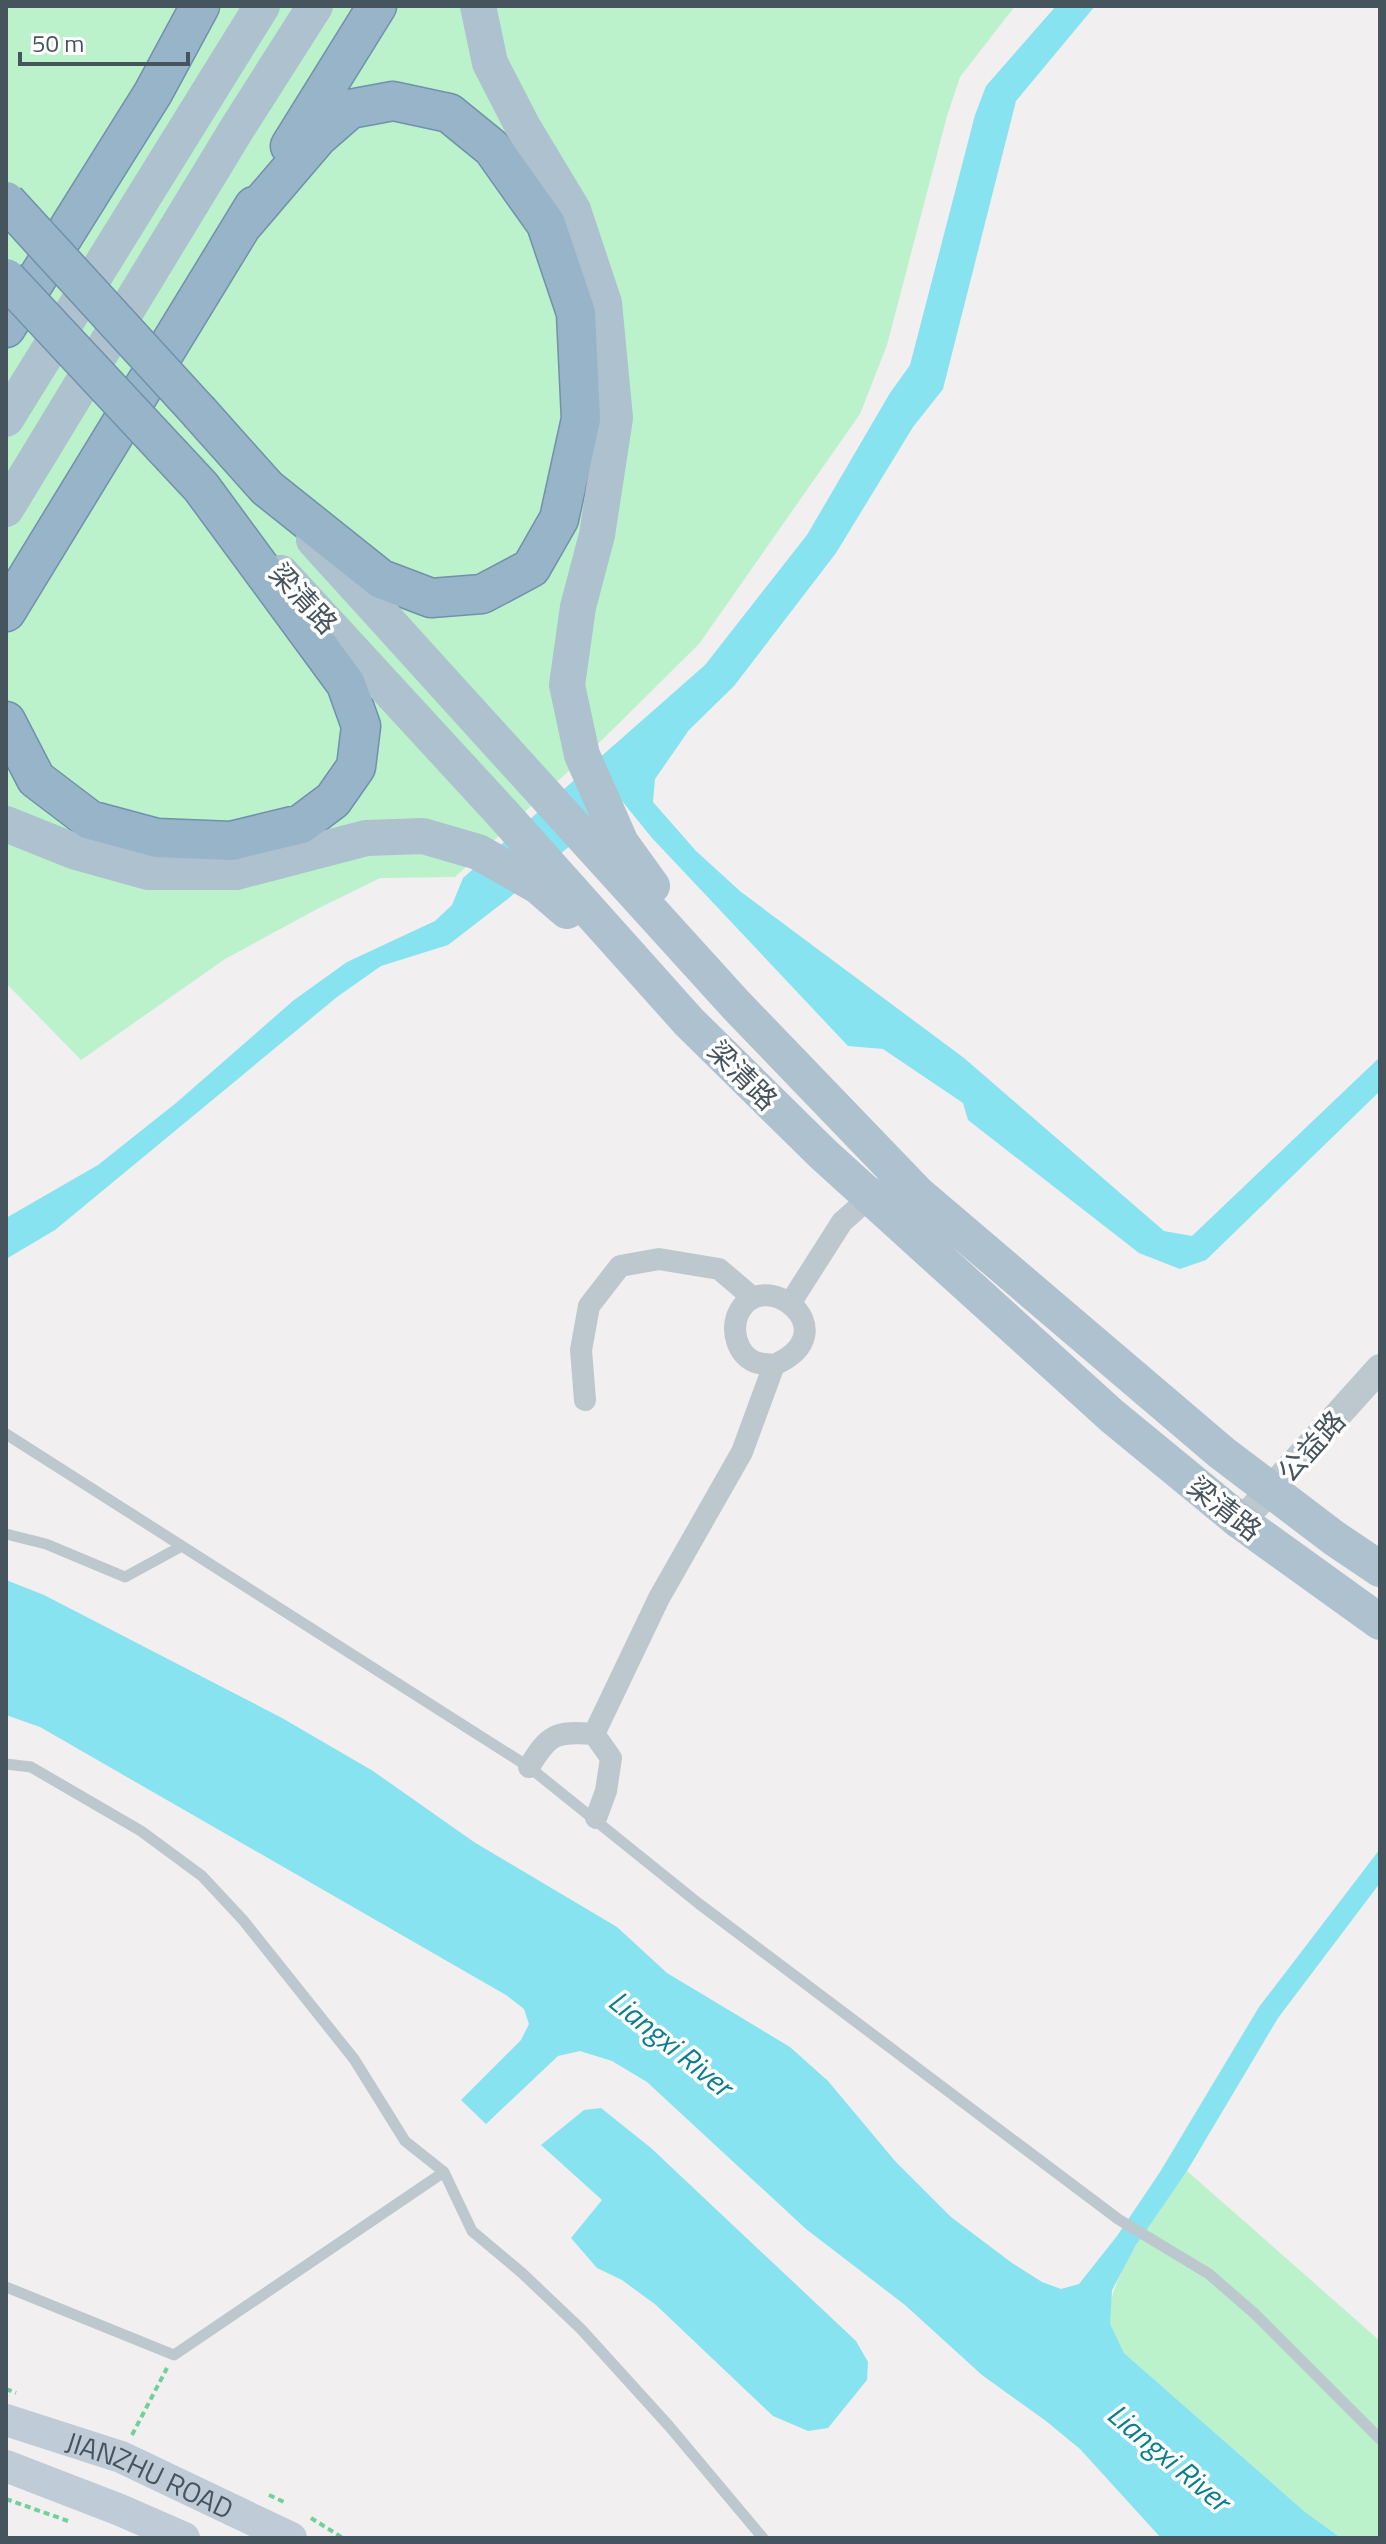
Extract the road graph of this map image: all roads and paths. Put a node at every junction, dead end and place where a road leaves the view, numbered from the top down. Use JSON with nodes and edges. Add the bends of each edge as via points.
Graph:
{"nodes":[{"id":1,"x":200,"y":6,"type":"edge"},
{"id":2,"x":262,"y":6,"type":"edge"},
{"id":3,"x":315,"y":6,"type":"edge"},
{"id":4,"x":377,"y":6,"type":"edge"},
{"id":5,"x":478,"y":6,"type":"edge"},
{"id":6,"x":6,"y":201,"type":"edge"},
{"id":7,"x":242,"y":226,"type":"junction"},
{"id":8,"x":6,"y":278,"type":"edge"},
{"id":9,"x":6,"y":328,"type":"edge"},
{"id":10,"x":6,"y":419,"type":"edge"},
{"id":11,"x":201,"y":487,"type":"junction"},
{"id":12,"x":267,"y":488,"type":"junction"},
{"id":13,"x":6,"y":509,"type":"edge"},
{"id":14,"x":29,"y":575,"type":"junction"},
{"id":15,"x":6,"y":612,"type":"edge"},
{"id":16,"x":6,"y":638,"type":"edge"},
{"id":17,"x":6,"y":721,"type":"edge"},
{"id":18,"x":6,"y":824,"type":"edge"},
{"id":19,"x":611,"y":850,"type":"junction"},
{"id":20,"x":670,"y":1001,"type":"junction"},
{"id":21,"x":896,"y":1171,"type":"junction"},
{"id":22,"x":870,"y":1198,"type":"junction"},
{"id":23,"x":753,"y":1298,"type":"junction"},
{"id":24,"x":791,"y":1302,"type":"junction"},
{"id":25,"x":774,"y":1365,"type":"junction"},
{"id":26,"x":1380,"y":1368,"type":"edge"},
{"id":27,"x":585,"y":1400,"type":"dead end"},
{"id":28,"x":6,"y":1434,"type":"edge"},
{"id":29,"x":1271,"y":1490,"type":"junction"},
{"id":30,"x":1241,"y":1522,"type":"junction"},
{"id":31,"x":6,"y":1534,"type":"edge"},
{"id":32,"x":182,"y":1546,"type":"junction"},
{"id":33,"x":1380,"y":1569,"type":"edge"},
{"id":34,"x":1380,"y":1622,"type":"edge"},
{"id":35,"x":594,"y":1734,"type":"junction"},
{"id":36,"x":6,"y":1764,"type":"edge"},
{"id":37,"x":529,"y":1767,"type":"junction"},
{"id":38,"x":596,"y":1818,"type":"junction"},
{"id":39,"x":444,"y":2172,"type":"junction"},
{"id":40,"x":6,"y":2287,"type":"edge"},
{"id":41,"x":174,"y":2355,"type":"junction"},
{"id":42,"x":6,"y":2420,"type":"edge"},
{"id":43,"x":1380,"y":2439,"type":"edge"},
{"id":44,"x":121,"y":2457,"type":"junction"},
{"id":45,"x":6,"y":2466,"type":"edge"},
{"id":46,"x":6,"y":2499,"type":"edge"},
{"id":47,"x":80,"y":2526,"type":"dead end"},
{"id":48,"x":184,"y":2538,"type":"edge"},
{"id":49,"x":291,"y":2538,"type":"edge"},
{"id":50,"x":763,"y":2538,"type":"edge"}],
"edges":[{"from":1,"to":9,"type":"highway","via":[[153,93]]},
{"from":2,"to":10,"type":"main road"},
{"from":3,"to":13,"type":"main road"},
{"from":4,"to":7,"type":"highway"},
{"from":5,"to":19,"type":"main road","via":[[490,63],[573,210],[604,303],[615,418],[567,685]]},
{"from":6,"to":12,"type":"highway","name":"梁清路","bridge":true},
{"from":7,"to":12,"type":"highway","via":[[318,137],[350,109],[393,101],[449,113],[492,148],[546,224],[576,313],[581,419],[559,519],[531,568],[482,594],[431,598],[381,579]]},
{"from":7,"to":14,"type":"highway"},
{"from":8,"to":11,"type":"highway","name":"梁清路","bridge":true},
{"from":11,"to":17,"type":"highway","via":[[346,684],[361,726],[358,753],[356,767],[333,800],[301,824],[231,841],[157,838],[90,820],[47,788],[36,779]]},
{"from":11,"to":20,"type":"main road","name":"梁清路"},
{"from":12,"to":19,"type":"main road","name":"梁清路","via":[[532,780]]},
{"from":14,"to":15,"type":"highway"},
{"from":14,"to":16,"type":"highway"},
{"from":18,"to":20,"type":"main road","via":[[76,852],[148,872],[236,872],[366,838],[423,836],[478,852],[538,886]]},
{"from":19,"to":21,"type":"main road","name":"梁清路","via":[[736,1005]]},
{"from":20,"to":22,"type":"main road","name":"梁清路"},
{"from":21,"to":22,"type":"street"},
{"from":21,"to":29,"type":"main road","name":"梁清路"},
{"from":22,"to":24,"type":"street","via":[[842,1222]]},
{"from":22,"to":30,"type":"main road","name":"梁清路","via":[[1112,1416]]},
{"from":23,"to":24,"type":"street","via":[[772,1295]]},
{"from":23,"to":25,"type":"street","via":[[739,1311],[734,1330],[740,1349],[754,1362]]},
{"from":23,"to":27,"type":"street","via":[[719,1269],[659,1259],[620,1266],[589,1306],[581,1350]]},
{"from":24,"to":25,"type":"street","via":[[803,1319],[803,1339],[792,1357]]},
{"from":25,"to":35,"type":"street","via":[[742,1452],[659,1598]]},
{"from":26,"to":29,"type":"street","name":"公益路"},
{"from":28,"to":32,"type":"lane"},
{"from":29,"to":30,"type":"street","name":"公益路"},
{"from":29,"to":33,"type":"main road","name":"梁清路"},
{"from":30,"to":34,"type":"main road","name":"梁清路"},
{"from":31,"to":32,"type":"lane","via":[[46,1544],[125,1577]]},
{"from":32,"to":37,"type":"lane"},
{"from":35,"to":37,"type":"street","via":[[567,1732],[543,1743]]},
{"from":35,"to":38,"type":"street","via":[[611,1758]]},
{"from":36,"to":39,"type":"lane","via":[[31,1767],[141,1831],[202,1876],[345,2047],[405,2141]]},
{"from":37,"to":38,"type":"lane"},
{"from":38,"to":43,"type":"lane","via":[[698,1903],[1118,2219],[1209,2274]]},
{"from":39,"to":41,"type":"lane"},
{"from":39,"to":50,"type":"lane","via":[[472,2231],[581,2329]]},
{"from":40,"to":41,"type":"lane"},
{"from":41,"to":44,"type":"path"},
{"from":42,"to":44,"type":"main road","name":"JIANZHU ROAD"},
{"from":44,"to":49,"type":"main road","name":"JIANZHU ROAD"},
{"from":45,"to":48,"type":"main road","name":"JIANZHU ROAD"},
{"from":46,"to":47,"type":"path"}]}
